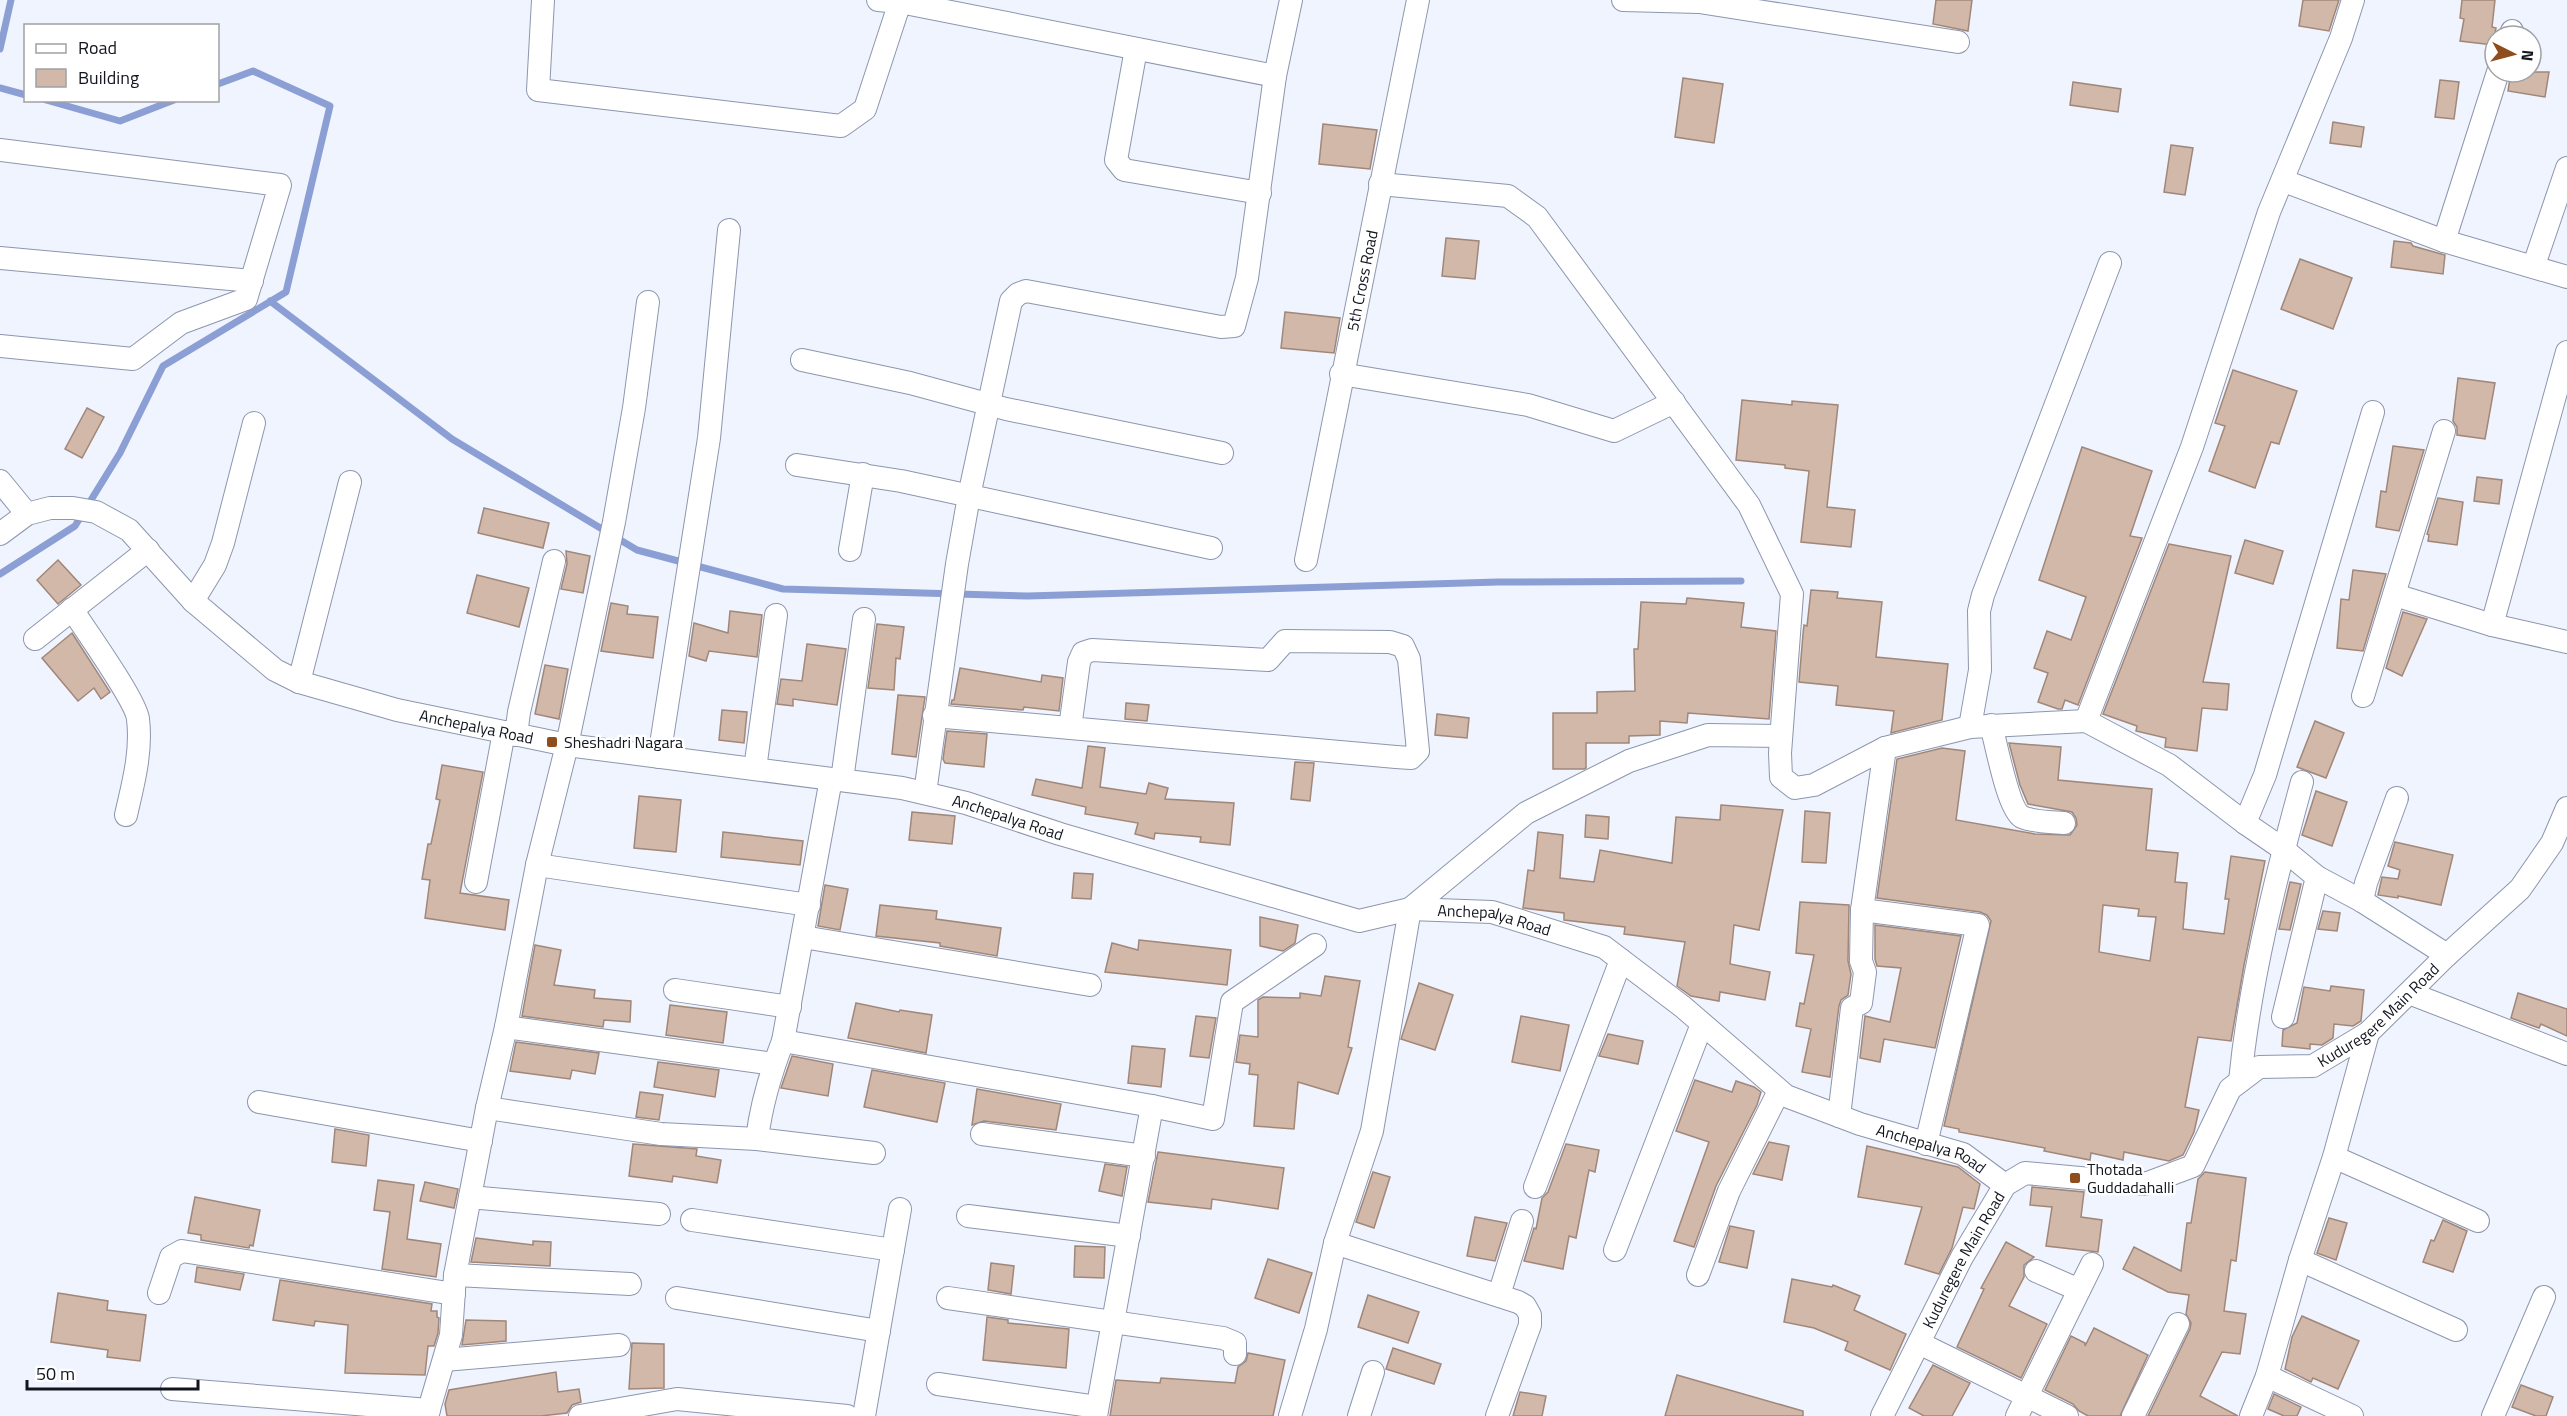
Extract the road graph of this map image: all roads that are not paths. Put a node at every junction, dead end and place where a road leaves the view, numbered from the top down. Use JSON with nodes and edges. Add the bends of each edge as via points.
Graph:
{"nodes":[{"id":1,"x":543,"y":0,"type":"edge"},
{"id":2,"x":1291,"y":0,"type":"edge"},
{"id":3,"x":1418,"y":0,"type":"edge"},
{"id":4,"x":1623,"y":0,"type":"edge"},
{"id":5,"x":2353,"y":0,"type":"edge"},
{"id":6,"x":889,"y":1,"type":"edge"},
{"id":7,"x":1699,"y":1,"type":"edge"},
{"id":8,"x":1958,"y":42,"type":"dead end"},
{"id":9,"x":1137,"y":49,"type":"junction"},
{"id":10,"x":1275,"y":76,"type":"junction"},
{"id":11,"x":2494,"y":84,"type":"edge"},
{"id":12,"x":0,"y":150,"type":"edge"},
{"id":13,"x":2567,"y":168,"type":"edge"},
{"id":14,"x":2284,"y":181,"type":"junction"},
{"id":15,"x":1380,"y":184,"type":"junction"},
{"id":16,"x":1260,"y":193,"type":"junction"},
{"id":17,"x":729,"y":230,"type":"dead end"},
{"id":18,"x":2444,"y":240,"type":"junction"},
{"id":19,"x":0,"y":258,"type":"edge"},
{"id":20,"x":2110,"y":263,"type":"dead end"},
{"id":21,"x":2534,"y":265,"type":"junction"},
{"id":22,"x":2567,"y":277,"type":"edge"},
{"id":23,"x":252,"y":281,"type":"junction"},
{"id":24,"x":648,"y":302,"type":"dead end"},
{"id":25,"x":0,"y":346,"type":"edge"},
{"id":26,"x":2567,"y":352,"type":"edge"},
{"id":27,"x":802,"y":360,"type":"dead end"},
{"id":28,"x":1341,"y":374,"type":"junction"},
{"id":29,"x":1674,"y":402,"type":"junction"},
{"id":30,"x":990,"y":403,"type":"junction"},
{"id":31,"x":2373,"y":412,"type":"dead end"},
{"id":32,"x":254,"y":423,"type":"dead end"},
{"id":33,"x":2444,"y":431,"type":"dead end"},
{"id":34,"x":1222,"y":453,"type":"dead end"},
{"id":35,"x":797,"y":465,"type":"dead end"},
{"id":36,"x":863,"y":474,"type":"junction"},
{"id":37,"x":0,"y":481,"type":"edge"},
{"id":38,"x":351,"y":482,"type":"dead end"},
{"id":39,"x":969,"y":496,"type":"junction"},
{"id":40,"x":27,"y":514,"type":"junction"},
{"id":41,"x":0,"y":534,"type":"edge"},
{"id":42,"x":1211,"y":548,"type":"dead end"},
{"id":43,"x":147,"y":550,"type":"junction"},
{"id":44,"x":850,"y":550,"type":"dead end"},
{"id":45,"x":1306,"y":560,"type":"dead end"},
{"id":46,"x":554,"y":561,"type":"dead end"},
{"id":47,"x":2395,"y":595,"type":"junction"},
{"id":48,"x":193,"y":602,"type":"junction"},
{"id":49,"x":72,"y":609,"type":"junction"},
{"id":50,"x":776,"y":615,"type":"dead end"},
{"id":51,"x":864,"y":619,"type":"dead end"},
{"id":52,"x":2492,"y":625,"type":"junction"},
{"id":53,"x":35,"y":639,"type":"dead end"},
{"id":54,"x":2567,"y":642,"type":"edge"},
{"id":55,"x":299,"y":682,"type":"junction"},
{"id":56,"x":2363,"y":696,"type":"dead end"},
{"id":57,"x":934,"y":716,"type":"junction"},
{"id":58,"x":2086,"y":721,"type":"junction"},
{"id":59,"x":1980,"y":726,"type":"junction"},
{"id":60,"x":1070,"y":728,"type":"junction"},
{"id":61,"x":510,"y":733,"type":"junction"},
{"id":62,"x":1780,"y":736,"type":"junction"},
{"id":63,"x":567,"y":745,"type":"junction"},
{"id":64,"x":1885,"y":748,"type":"junction"},
{"id":65,"x":659,"y":757,"type":"junction"},
{"id":66,"x":755,"y":769,"type":"junction"},
{"id":67,"x":837,"y":780,"type":"junction"},
{"id":68,"x":2302,"y":782,"type":"dead end"},
{"id":69,"x":925,"y":793,"type":"junction"},
{"id":70,"x":2397,"y":798,"type":"dead end"},
{"id":71,"x":2567,"y":808,"type":"edge"},
{"id":72,"x":126,"y":815,"type":"dead end"},
{"id":73,"x":2064,"y":824,"type":"dead end"},
{"id":74,"x":2246,"y":824,"type":"junction"},
{"id":75,"x":2559,"y":845,"type":"edge"},
{"id":76,"x":2283,"y":849,"type":"junction"},
{"id":77,"x":537,"y":865,"type":"junction"},
{"id":78,"x":2317,"y":877,"type":"junction"},
{"id":79,"x":476,"y":882,"type":"dead end"},
{"id":80,"x":2361,"y":901,"type":"junction"},
{"id":81,"x":809,"y":905,"type":"junction"},
{"id":82,"x":1410,"y":909,"type":"junction"},
{"id":83,"x":1862,"y":910,"type":"junction"},
{"id":84,"x":803,"y":937,"type":"junction"},
{"id":85,"x":1315,"y":945,"type":"dead end"},
{"id":86,"x":2447,"y":955,"type":"junction"},
{"id":87,"x":1621,"y":960,"type":"junction"},
{"id":88,"x":1090,"y":985,"type":"dead end"},
{"id":89,"x":675,"y":990,"type":"dead end"},
{"id":90,"x":2409,"y":993,"type":"junction"},
{"id":91,"x":790,"y":1007,"type":"junction"},
{"id":92,"x":2283,"y":1017,"type":"dead end"},
{"id":93,"x":1702,"y":1024,"type":"junction"},
{"id":94,"x":506,"y":1027,"type":"junction"},
{"id":95,"x":2368,"y":1033,"type":"junction"},
{"id":96,"x":783,"y":1041,"type":"junction"},
{"id":97,"x":2567,"y":1054,"type":"edge"},
{"id":98,"x":774,"y":1064,"type":"junction"},
{"id":99,"x":2240,"y":1081,"type":"junction"},
{"id":100,"x":1779,"y":1091,"type":"junction"},
{"id":101,"x":259,"y":1102,"type":"dead end"},
{"id":102,"x":1152,"y":1106,"type":"junction"},
{"id":103,"x":487,"y":1108,"type":"junction"},
{"id":104,"x":1839,"y":1116,"type":"junction"},
{"id":105,"x":982,"y":1134,"type":"dead end"},
{"id":106,"x":757,"y":1139,"type":"junction"},
{"id":107,"x":481,"y":1141,"type":"junction"},
{"id":108,"x":1926,"y":1144,"type":"junction"},
{"id":109,"x":874,"y":1153,"type":"dead end"},
{"id":110,"x":1144,"y":1156,"type":"junction"},
{"id":111,"x":2334,"y":1157,"type":"junction"},
{"id":112,"x":2005,"y":1185,"type":"junction"},
{"id":113,"x":1534,"y":1187,"type":"dead end"},
{"id":114,"x":470,"y":1197,"type":"junction"},
{"id":115,"x":900,"y":1209,"type":"dead end"},
{"id":116,"x":659,"y":1214,"type":"dead end"},
{"id":117,"x":968,"y":1216,"type":"dead end"},
{"id":118,"x":692,"y":1220,"type":"dead end"},
{"id":119,"x":1522,"y":1221,"type":"dead end"},
{"id":120,"x":2478,"y":1221,"type":"dead end"},
{"id":121,"x":1129,"y":1236,"type":"junction"},
{"id":122,"x":1335,"y":1243,"type":"junction"},
{"id":123,"x":892,"y":1250,"type":"junction"},
{"id":124,"x":1615,"y":1250,"type":"dead end"},
{"id":125,"x":2300,"y":1260,"type":"junction"},
{"id":126,"x":2092,"y":1264,"type":"dead end"},
{"id":127,"x":2036,"y":1270,"type":"dead end"},
{"id":128,"x":1698,"y":1275,"type":"dead end"},
{"id":129,"x":630,"y":1284,"type":"dead end"},
{"id":130,"x":455,"y":1285,"type":"junction"},
{"id":131,"x":2079,"y":1290,"type":"junction"},
{"id":132,"x":159,"y":1293,"type":"dead end"},
{"id":133,"x":1499,"y":1295,"type":"junction"},
{"id":134,"x":2544,"y":1297,"type":"dead end"},
{"id":135,"x":677,"y":1298,"type":"dead end"},
{"id":136,"x":948,"y":1298,"type":"dead end"},
{"id":137,"x":1112,"y":1321,"type":"junction"},
{"id":138,"x":2178,"y":1324,"type":"dead end"},
{"id":139,"x":2456,"y":1330,"type":"dead end"},
{"id":140,"x":879,"y":1331,"type":"junction"},
{"id":141,"x":1919,"y":1343,"type":"junction"},
{"id":142,"x":619,"y":1345,"type":"dead end"},
{"id":143,"x":1235,"y":1354,"type":"dead end"},
{"id":144,"x":444,"y":1360,"type":"junction"},
{"id":145,"x":1373,"y":1372,"type":"dead end"},
{"id":146,"x":2267,"y":1376,"type":"junction"},
{"id":147,"x":938,"y":1384,"type":"dead end"},
{"id":148,"x":172,"y":1389,"type":"dead end"},
{"id":149,"x":2022,"y":1406,"type":"edge"},
{"id":150,"x":1097,"y":1411,"type":"edge"},
{"id":151,"x":428,"y":1413,"type":"edge"},
{"id":152,"x":580,"y":1416,"type":"edge"},
{"id":153,"x":847,"y":1416,"type":"edge"},
{"id":154,"x":864,"y":1416,"type":"edge"},
{"id":155,"x":1290,"y":1416,"type":"edge"},
{"id":156,"x":1359,"y":1416,"type":"edge"},
{"id":157,"x":1497,"y":1416,"type":"edge"},
{"id":158,"x":1882,"y":1416,"type":"edge"},
{"id":159,"x":2067,"y":1416,"type":"edge"},
{"id":160,"x":2133,"y":1416,"type":"edge"},
{"id":161,"x":2251,"y":1416,"type":"edge"},
{"id":162,"x":2352,"y":1416,"type":"edge"},
{"id":163,"x":2493,"y":1416,"type":"edge"}],
"edges":[{"from":1,"to":6,"type":"street","via":[[538,90],[841,126],[865,108]]},
{"from":2,"to":10,"type":"street"},
{"from":3,"to":15,"type":"street","name":"5th Cross Road"},
{"from":4,"to":7,"type":"street"},
{"from":5,"to":14,"type":"street"},
{"from":6,"to":9,"type":"street"},
{"from":7,"to":8,"type":"street"},
{"from":9,"to":10,"type":"street"},
{"from":9,"to":16,"type":"street","via":[[1116,160],[1124,170]]},
{"from":10,"to":16,"type":"street"},
{"from":11,"to":18,"type":"street"},
{"from":12,"to":23,"type":"street","via":[[280,185]]},
{"from":13,"to":21,"type":"street"},
{"from":14,"to":18,"type":"street"},
{"from":14,"to":58,"type":"street","via":[[2250,266],[2193,447]]},
{"from":15,"to":28,"type":"street","name":"5th Cross Road"},
{"from":15,"to":29,"type":"street","via":[[1508,196],[1537,217]]},
{"from":16,"to":30,"type":"street","via":[[1234,326],[1221,327],[1026,291],[1011,301]]},
{"from":17,"to":65,"type":"street","via":[[709,438]]},
{"from":18,"to":21,"type":"street"},
{"from":19,"to":23,"type":"street"},
{"from":20,"to":59,"type":"street","via":[[1983,595],[1978,621]]},
{"from":21,"to":22,"type":"street"},
{"from":23,"to":25,"type":"street","via":[[246,299],[181,323],[133,359]]},
{"from":24,"to":63,"type":"street","via":[[614,522]]},
{"from":26,"to":52,"type":"street"},
{"from":27,"to":30,"type":"street"},
{"from":28,"to":29,"type":"street","via":[[1528,405],[1614,431]]},
{"from":28,"to":45,"type":"street","name":"5th Cross Road"},
{"from":29,"to":62,"type":"street","via":[[1749,506],[1792,594]]},
{"from":30,"to":34,"type":"street"},
{"from":30,"to":39,"type":"street"},
{"from":31,"to":74,"type":"street","via":[[2265,775]]},
{"from":32,"to":48,"type":"street","via":[[223,543]]},
{"from":33,"to":47,"type":"street"},
{"from":35,"to":36,"type":"street"},
{"from":36,"to":39,"type":"street"},
{"from":36,"to":44,"type":"street"},
{"from":37,"to":40,"type":"street"},
{"from":38,"to":55,"type":"street"},
{"from":39,"to":42,"type":"street"},
{"from":39,"to":57,"type":"street"},
{"from":40,"to":41,"type":"street","name":"Anchepalya Road"},
{"from":40,"to":43,"type":"street","name":"Anchepalya Road","via":[[50,508],[96,512],[129,530]]},
{"from":43,"to":48,"type":"street","name":"Anchepalya Road"},
{"from":43,"to":49,"type":"street"},
{"from":46,"to":61,"type":"street","via":[[519,712]]},
{"from":47,"to":52,"type":"street"},
{"from":47,"to":56,"type":"street"},
{"from":48,"to":55,"type":"street","name":"Anchepalya Road","via":[[276,670]]},
{"from":49,"to":53,"type":"street"},
{"from":49,"to":72,"type":"street","via":[[138,717],[138,763]]},
{"from":50,"to":66,"type":"street"},
{"from":51,"to":67,"type":"street"},
{"from":52,"to":54,"type":"street"},
{"from":55,"to":61,"type":"street","name":"Anchepalya Road","via":[[397,710]]},
{"from":57,"to":60,"type":"street"},
{"from":57,"to":69,"type":"street"},
{"from":58,"to":59,"type":"street"},
{"from":58,"to":74,"type":"street","via":[[2169,765]]},
{"from":59,"to":64,"type":"street"},
{"from":59,"to":73,"type":"street","via":[[2016,810],[2022,816]]},
{"from":60,"to":60,"type":"street","via":[[1411,758],[1419,751],[1409,659],[1403,646],[1390,642],[1285,641],[1268,660],[1092,650],[1083,653],[1079,662]]},
{"from":61,"to":63,"type":"street","name":"Anchepalya Road"},
{"from":61,"to":79,"type":"street"},
{"from":62,"to":64,"type":"street","via":[[1781,777],[1795,788],[1814,785]]},
{"from":62,"to":82,"type":"street","via":[[1708,735],[1629,761],[1526,813]]},
{"from":63,"to":65,"type":"street","name":"Anchepalya Road"},
{"from":63,"to":77,"type":"street"},
{"from":64,"to":83,"type":"street"},
{"from":65,"to":66,"type":"street","name":"Anchepalya Road"},
{"from":66,"to":67,"type":"street","name":"Anchepalya Road"},
{"from":67,"to":69,"type":"street","name":"Anchepalya Road"},
{"from":67,"to":81,"type":"street"},
{"from":68,"to":76,"type":"street"},
{"from":69,"to":82,"type":"street","name":"Anchepalya Road","via":[[1359,921]]},
{"from":70,"to":80,"type":"street"},
{"from":71,"to":75,"type":"street","name":"Kuduregere Main Road"},
{"from":74,"to":76,"type":"street"},
{"from":75,"to":86,"type":"street","name":"Kuduregere Main Road","via":[[2520,889]]},
{"from":76,"to":78,"type":"street"},
{"from":76,"to":99,"type":"street","via":[[2246,1023]]},
{"from":77,"to":81,"type":"street"},
{"from":77,"to":94,"type":"street"},
{"from":78,"to":80,"type":"street"},
{"from":78,"to":92,"type":"street"},
{"from":80,"to":86,"type":"street"},
{"from":81,"to":84,"type":"street"},
{"from":82,"to":87,"type":"street","name":"Anchepalya Road","via":[[1492,912],[1604,947]]},
{"from":82,"to":122,"type":"street","via":[[1372,1131]]},
{"from":83,"to":104,"type":"street","via":[[1861,961],[1865,972],[1861,1004],[1852,1008]]},
{"from":83,"to":108,"type":"street","via":[[1978,925]]},
{"from":84,"to":88,"type":"street"},
{"from":84,"to":91,"type":"street"},
{"from":85,"to":102,"type":"street","via":[[1232,1002],[1213,1119]]},
{"from":86,"to":90,"type":"street","name":"Kuduregere Main Road"},
{"from":87,"to":93,"type":"street","name":"Anchepalya Road"},
{"from":87,"to":113,"type":"street"},
{"from":89,"to":91,"type":"street"},
{"from":90,"to":95,"type":"street","name":"Kuduregere Main Road"},
{"from":90,"to":97,"type":"street"},
{"from":91,"to":96,"type":"street"},
{"from":93,"to":100,"type":"street","name":"Anchepalya Road"},
{"from":93,"to":124,"type":"street"},
{"from":94,"to":98,"type":"street"},
{"from":94,"to":103,"type":"street"},
{"from":95,"to":99,"type":"street","name":"Kuduregere Main Road","via":[[2313,1065],[2259,1067]]},
{"from":95,"to":111,"type":"street"},
{"from":96,"to":98,"type":"street"},
{"from":96,"to":102,"type":"street"},
{"from":98,"to":106,"type":"street"},
{"from":99,"to":112,"type":"street","name":"Kuduregere Main Road","via":[[2230,1089],[2193,1166],[2145,1184],[2025,1173]]},
{"from":100,"to":104,"type":"street","name":"Anchepalya Road"},
{"from":100,"to":128,"type":"street","via":[[1730,1191]]},
{"from":101,"to":107,"type":"street"},
{"from":102,"to":110,"type":"street"},
{"from":103,"to":106,"type":"street","via":[[661,1134]]},
{"from":103,"to":107,"type":"street"},
{"from":104,"to":108,"type":"street","name":"Anchepalya Road"},
{"from":105,"to":110,"type":"street"},
{"from":106,"to":109,"type":"street"},
{"from":107,"to":114,"type":"street"},
{"from":108,"to":112,"type":"street","name":"Anchepalya Road","via":[[1963,1154]]},
{"from":110,"to":121,"type":"street"},
{"from":111,"to":120,"type":"street"},
{"from":111,"to":125,"type":"street"},
{"from":112,"to":141,"type":"street","name":"Kuduregere Main Road","via":[[1962,1257]]},
{"from":114,"to":116,"type":"street"},
{"from":114,"to":130,"type":"street"},
{"from":115,"to":123,"type":"street"},
{"from":117,"to":121,"type":"street"},
{"from":118,"to":123,"type":"street"},
{"from":119,"to":133,"type":"street"},
{"from":121,"to":137,"type":"street"},
{"from":122,"to":133,"type":"street"},
{"from":122,"to":155,"type":"street","via":[[1316,1329]]},
{"from":123,"to":140,"type":"street"},
{"from":125,"to":139,"type":"street"},
{"from":125,"to":146,"type":"street"},
{"from":126,"to":131,"type":"street"},
{"from":127,"to":131,"type":"street"},
{"from":129,"to":130,"type":"street"},
{"from":130,"to":132,"type":"street","via":[[182,1251],[171,1257]]},
{"from":130,"to":144,"type":"street","via":[[451,1335]]},
{"from":131,"to":149,"type":"street"},
{"from":133,"to":157,"type":"street","via":[[1525,1306],[1530,1325]]},
{"from":134,"to":163,"type":"street"},
{"from":135,"to":140,"type":"street"},
{"from":136,"to":137,"type":"street"},
{"from":137,"to":143,"type":"street","via":[[1229,1340],[1235,1343]]},
{"from":137,"to":150,"type":"street"},
{"from":138,"to":160,"type":"street"},
{"from":140,"to":154,"type":"street"},
{"from":141,"to":149,"type":"street"},
{"from":141,"to":158,"type":"street","name":"Kuduregere Main Road"},
{"from":142,"to":144,"type":"street"},
{"from":144,"to":151,"type":"street"},
{"from":145,"to":156,"type":"street"},
{"from":146,"to":161,"type":"street"},
{"from":146,"to":162,"type":"street"},
{"from":147,"to":150,"type":"street"},
{"from":148,"to":151,"type":"street"},
{"from":149,"to":159,"type":"street"},
{"from":152,"to":153,"type":"street","via":[[677,1399]]}]}
